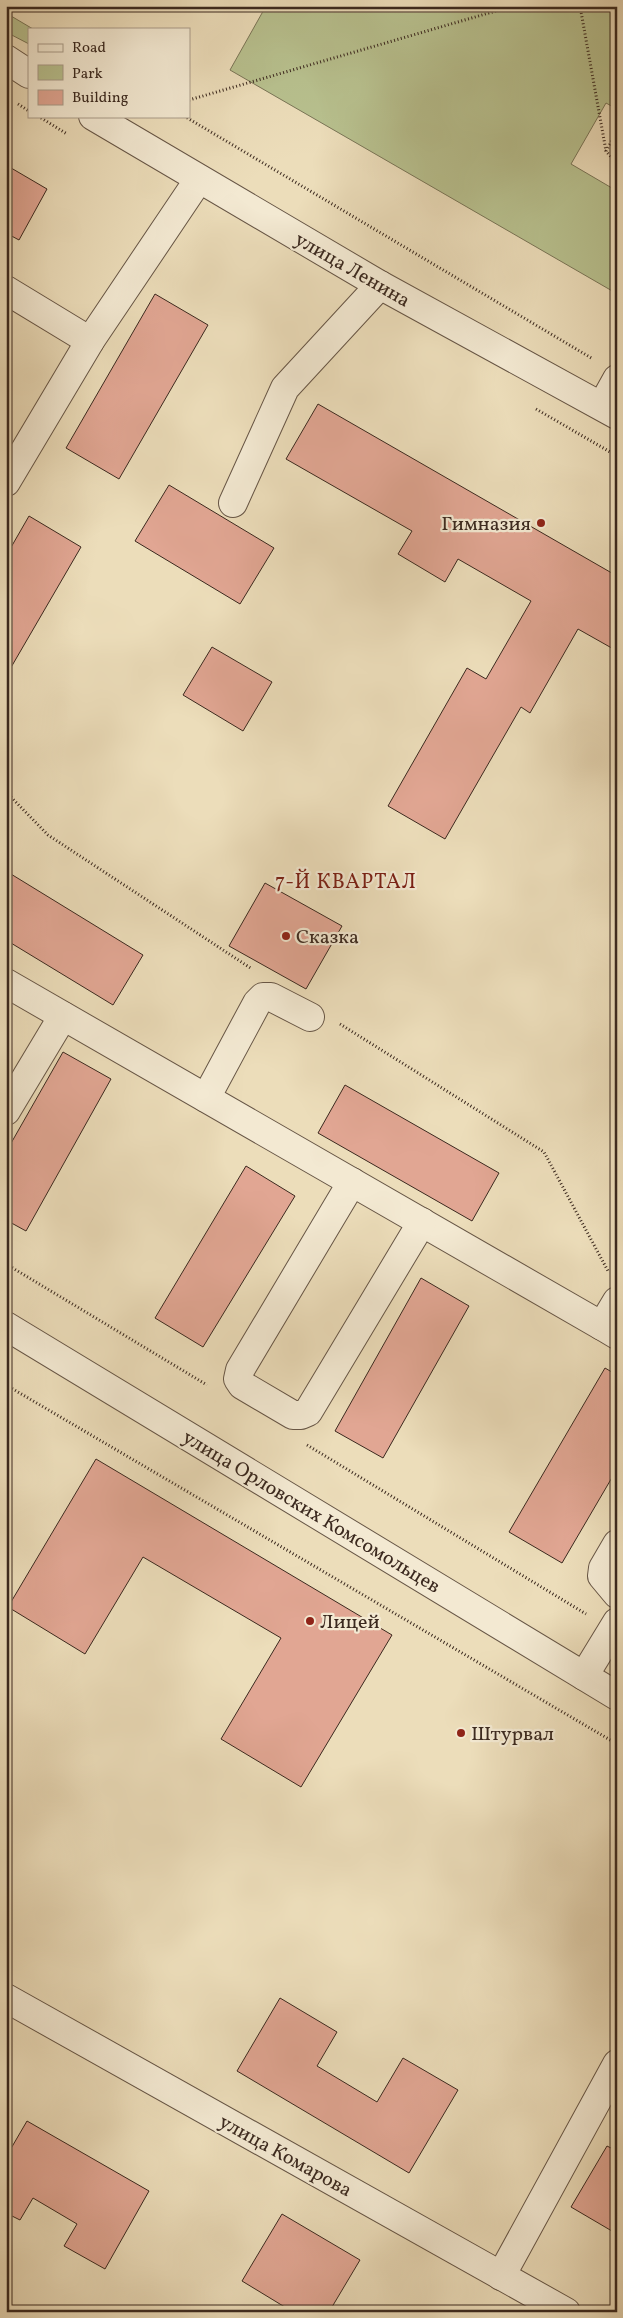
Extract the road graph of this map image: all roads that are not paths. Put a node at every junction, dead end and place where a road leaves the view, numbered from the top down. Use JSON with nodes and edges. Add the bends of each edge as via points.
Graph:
{"nodes":[{"id":1,"x":6,"y":59,"type":"edge"},
{"id":2,"x":28,"y":73,"type":"edge"},
{"id":3,"x":96,"y":118,"type":"edge"},
{"id":4,"x":199,"y":179,"type":"junction"},
{"id":5,"x":380,"y":285,"type":"junction"},
{"id":6,"x":6,"y":290,"type":"edge"},
{"id":7,"x":90,"y":341,"type":"junction"},
{"id":8,"x":608,"y":371,"type":"edge"},
{"id":9,"x":609,"y":411,"type":"edge"},
{"id":10,"x":6,"y":482,"type":"edge"},
{"id":11,"x":232,"y":503,"type":"dead end"},
{"id":12,"x":6,"y":983,"type":"edge"},
{"id":13,"x":63,"y":1016,"type":"junction"},
{"id":14,"x":310,"y":1017,"type":"dead end"},
{"id":15,"x":206,"y":1098,"type":"junction"},
{"id":16,"x":6,"y":1111,"type":"edge"},
{"id":17,"x":352,"y":1182,"type":"junction"},
{"id":18,"x":422,"y":1222,"type":"junction"},
{"id":19,"x":617,"y":1302,"type":"edge"},
{"id":20,"x":6,"y":1326,"type":"edge"},
{"id":21,"x":609,"y":1330,"type":"edge"},
{"id":22,"x":617,"y":1544,"type":"edge"},
{"id":23,"x":617,"y":1594,"type":"edge"},
{"id":24,"x":614,"y":1626,"type":"edge"},
{"id":25,"x":584,"y":1676,"type":"junction"},
{"id":26,"x":617,"y":1696,"type":"edge"},
{"id":27,"x":6,"y":1998,"type":"edge"},
{"id":28,"x":617,"y":2064,"type":"edge"},
{"id":29,"x":500,"y":2276,"type":"junction"},
{"id":30,"x":566,"y":2312,"type":"edge"}],
"edges":[{"from":1,"to":2,"type":"street"},
{"from":3,"to":4,"type":"street","name":"улица Ленина"},
{"from":4,"to":5,"type":"street","name":"улица Ленина"},
{"from":4,"to":7,"type":"street"},
{"from":5,"to":9,"type":"street","name":"улица Ленина"},
{"from":5,"to":11,"type":"street","via":[[285,388]]},
{"from":6,"to":7,"type":"street"},
{"from":7,"to":10,"type":"street"},
{"from":8,"to":9,"type":"street"},
{"from":12,"to":13,"type":"street"},
{"from":13,"to":15,"type":"street"},
{"from":13,"to":16,"type":"street"},
{"from":14,"to":15,"type":"street","via":[[271,997],[263,997]]},
{"from":15,"to":17,"type":"street"},
{"from":17,"to":18,"type":"street"},
{"from":17,"to":18,"type":"street","via":[[240,1370],[238,1379],[242,1385],[294,1415],[308,1412]]},
{"from":18,"to":21,"type":"street"},
{"from":19,"to":21,"type":"street"},
{"from":20,"to":25,"type":"street","name":"улица Орловских Комсомольцев"},
{"from":22,"to":23,"type":"street","via":[[602,1576]]},
{"from":24,"to":25,"type":"street"},
{"from":25,"to":26,"type":"street","name":"улица Орловских Комсомольцев"},
{"from":27,"to":29,"type":"street","name":"улица Комарова"},
{"from":28,"to":29,"type":"street"},
{"from":29,"to":30,"type":"street","name":"улица Комарова"}]}
